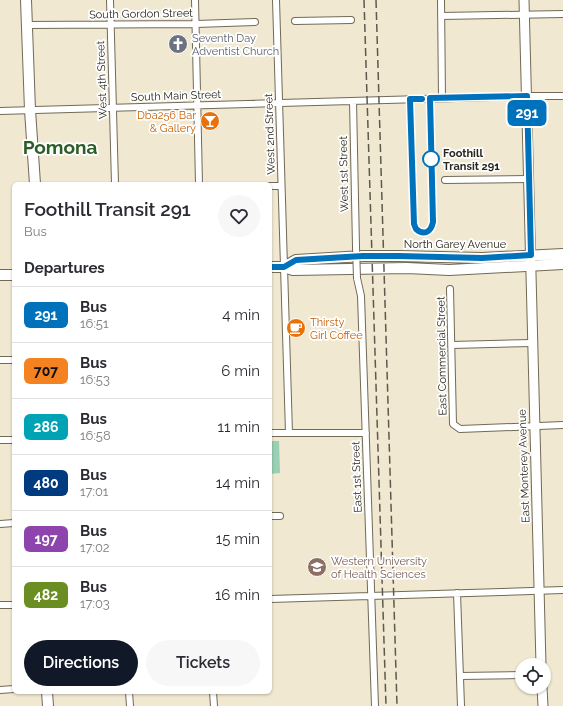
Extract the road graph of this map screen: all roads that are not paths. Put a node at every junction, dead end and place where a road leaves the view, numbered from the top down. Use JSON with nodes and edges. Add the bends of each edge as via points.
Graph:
{"nodes":[{"id":1,"x":26,"y":0,"type":"edge"},
{"id":2,"x":110,"y":0,"type":"edge"},
{"id":3,"x":195,"y":0,"type":"edge"},
{"id":4,"x":276,"y":0,"type":"edge"},
{"id":5,"x":441,"y":0,"type":"edge"},
{"id":6,"x":524,"y":0,"type":"edge"},
{"id":7,"x":563,"y":14,"type":"edge"},
{"id":8,"x":525,"y":15,"type":"junction"},
{"id":9,"x":441,"y":16,"type":"junction"},
{"id":10,"x":351,"y":20,"type":"dead end"},
{"id":11,"x":295,"y":21,"type":"dead end"},
{"id":12,"x":255,"y":22,"type":"dead end"},
{"id":13,"x":111,"y":24,"type":"junction"},
{"id":14,"x":196,"y":24,"type":"junction"},
{"id":15,"x":27,"y":25,"type":"junction"},
{"id":16,"x":527,"y":96,"type":"junction"},
{"id":17,"x":563,"y":96,"type":"edge"},
{"id":18,"x":442,"y":98,"type":"junction"},
{"id":19,"x":353,"y":101,"type":"junction"},
{"id":20,"x":278,"y":102,"type":"junction"},
{"id":21,"x":197,"y":105,"type":"junction"},
{"id":22,"x":113,"y":108,"type":"junction"},
{"id":23,"x":30,"y":110,"type":"junction"},
{"id":24,"x":0,"y":111,"type":"edge"},
{"id":25,"x":529,"y":179,"type":"junction"},
{"id":26,"x":445,"y":180,"type":"dead end"},
{"id":27,"x":35,"y":182,"type":"edge"},
{"id":28,"x":115,"y":182,"type":"edge"},
{"id":29,"x":199,"y":182,"type":"edge"},
{"id":30,"x":272,"y":186,"type":"edge"},
{"id":31,"x":282,"y":186,"type":"junction"},
{"id":32,"x":356,"y":247,"type":"joint"},
{"id":33,"x":563,"y":254,"type":"edge"},
{"id":34,"x":531,"y":255,"type":"junction"},
{"id":35,"x":563,"y":264,"type":"edge"},
{"id":36,"x":531,"y":266,"type":"junction"},
{"id":37,"x":272,"y":267,"type":"edge"},
{"id":38,"x":284,"y":267,"type":"junction"},
{"id":39,"x":12,"y":275,"type":"edge"},
{"id":40,"x":0,"y":276,"type":"edge"},
{"id":41,"x":450,"y":289,"type":"dead end"},
{"id":42,"x":532,"y":343,"type":"junction"},
{"id":43,"x":452,"y":345,"type":"junction"},
{"id":44,"x":0,"y":360,"type":"edge"},
{"id":45,"x":12,"y":360,"type":"edge"},
{"id":46,"x":563,"y":425,"type":"edge"},
{"id":47,"x":534,"y":426,"type":"junction"},
{"id":48,"x":366,"y":432,"type":"junction"},
{"id":49,"x":272,"y":433,"type":"edge"},
{"id":50,"x":289,"y":433,"type":"junction"},
{"id":51,"x":0,"y":440,"type":"edge"},
{"id":52,"x":12,"y":440,"type":"edge"},
{"id":53,"x":272,"y":516,"type":"edge"},
{"id":54,"x":280,"y":516,"type":"dead end"},
{"id":55,"x":12,"y":523,"type":"edge"},
{"id":56,"x":0,"y":524,"type":"edge"},
{"id":57,"x":539,"y":590,"type":"junction"},
{"id":58,"x":563,"y":590,"type":"edge"},
{"id":59,"x":457,"y":593,"type":"junction"},
{"id":60,"x":371,"y":596,"type":"junction"},
{"id":61,"x":272,"y":598,"type":"edge"},
{"id":62,"x":0,"y":605,"type":"edge"},
{"id":63,"x":12,"y":605,"type":"edge"},
{"id":64,"x":541,"y":658,"type":"edge"},
{"id":65,"x":515,"y":675,"type":"edge"},
{"id":66,"x":460,"y":676,"type":"junction"},
{"id":67,"x":12,"y":689,"type":"edge"},
{"id":68,"x":0,"y":690,"type":"edge"},
{"id":69,"x":47,"y":694,"type":"edge"},
{"id":70,"x":129,"y":694,"type":"edge"},
{"id":71,"x":214,"y":694,"type":"edge"},
{"id":72,"x":542,"y":694,"type":"edge"},
{"id":73,"x":48,"y":706,"type":"edge"},
{"id":74,"x":130,"y":706,"type":"edge"},
{"id":75,"x":214,"y":706,"type":"edge"},
{"id":76,"x":376,"y":706,"type":"edge"},
{"id":77,"x":461,"y":706,"type":"edge"},
{"id":78,"x":543,"y":706,"type":"edge"}],
"edges":[{"from":1,"to":15,"type":"main road"},
{"from":2,"to":13,"type":"street","name":"West 4th Street"},
{"from":3,"to":14,"type":"street"},
{"from":4,"to":20,"type":"street","name":"West 2nd Street"},
{"from":5,"to":9,"type":"street"},
{"from":6,"to":8,"type":"street","name":"East Monterey Avenue"},
{"from":7,"to":8,"type":"street"},
{"from":8,"to":9,"type":"street"},
{"from":8,"to":16,"type":"street","name":"East Monterey Avenue"},
{"from":9,"to":18,"type":"street"},
{"from":10,"to":11,"type":"street"},
{"from":12,"to":14,"type":"street","name":"South Gordon Street"},
{"from":13,"to":14,"type":"street","name":"South Gordon Street"},
{"from":13,"to":15,"type":"street","name":"South Gordon Street"},
{"from":13,"to":22,"type":"street","name":"West 4th Street"},
{"from":14,"to":21,"type":"street"},
{"from":15,"to":23,"type":"main road"},
{"from":16,"to":17,"type":"street","name":"South Main Street"},
{"from":16,"to":18,"type":"street","name":"South Main Street"},
{"from":16,"to":25,"type":"street","name":"East Monterey Avenue"},
{"from":18,"to":19,"type":"street","name":"South Main Street"},
{"from":19,"to":20,"type":"street","name":"South Main Street"},
{"from":19,"to":32,"type":"street","name":"West 1st Street"},
{"from":20,"to":21,"type":"street","name":"South Main Street"},
{"from":20,"to":31,"type":"street","name":"West 2nd Street"},
{"from":21,"to":22,"type":"street","name":"South Main Street"},
{"from":21,"to":29,"type":"street"},
{"from":22,"to":23,"type":"street","name":"South Main Street"},
{"from":22,"to":28,"type":"street","name":"West 4th Street"},
{"from":23,"to":24,"type":"street","name":"South Main Street"},
{"from":23,"to":27,"type":"main road"},
{"from":25,"to":26,"type":"street"},
{"from":25,"to":34,"type":"street","name":"East Monterey Avenue"},
{"from":30,"to":31,"type":"street"},
{"from":31,"to":38,"type":"street","name":"West 2nd Street"},
{"from":32,"to":48,"type":"street","name":"East 1st Street","bridge":true,"via":[[357,278],[361,296]]},
{"from":33,"to":34,"type":"main road","name":"North Garey Avenue"},
{"from":34,"to":36,"type":"street","name":"East Monterey Avenue"},
{"from":34,"to":38,"type":"main road","name":"North Garey Avenue","via":[[296,260]]},
{"from":35,"to":36,"type":"main road"},
{"from":36,"to":38,"type":"main road","via":[[449,270],[294,270]]},
{"from":36,"to":42,"type":"street","name":"East Monterey Avenue"},
{"from":37,"to":38,"type":"main road"},
{"from":38,"to":50,"type":"street","name":"West 2nd Street"},
{"from":39,"to":40,"type":"main road"},
{"from":41,"to":43,"type":"street","name":"East Commercial Street"},
{"from":42,"to":43,"type":"street"},
{"from":42,"to":47,"type":"street","name":"East Monterey Avenue"},
{"from":43,"to":47,"type":"street","name":"East Commercial Street","via":[[453,424],[460,429]]},
{"from":44,"to":45,"type":"street"},
{"from":46,"to":47,"type":"street"},
{"from":47,"to":57,"type":"street","name":"East Monterey Avenue"},
{"from":48,"to":50,"type":"street"},
{"from":48,"to":60,"type":"street","name":"East 1st Street"},
{"from":49,"to":50,"type":"street"},
{"from":51,"to":52,"type":"street"},
{"from":53,"to":54,"type":"street"},
{"from":55,"to":56,"type":"street"},
{"from":57,"to":58,"type":"street"},
{"from":57,"to":59,"type":"street"},
{"from":57,"to":64,"type":"street","name":"East Monterey Avenue"},
{"from":59,"to":60,"type":"street"},
{"from":59,"to":66,"type":"street"},
{"from":60,"to":61,"type":"street"},
{"from":60,"to":76,"type":"street","name":"East 1st Street"},
{"from":62,"to":63,"type":"street"},
{"from":65,"to":66,"type":"street"},
{"from":66,"to":77,"type":"street"},
{"from":67,"to":68,"type":"street"},
{"from":69,"to":73,"type":"main road"},
{"from":70,"to":74,"type":"street"},
{"from":71,"to":75,"type":"street"},
{"from":72,"to":78,"type":"street"}]}
